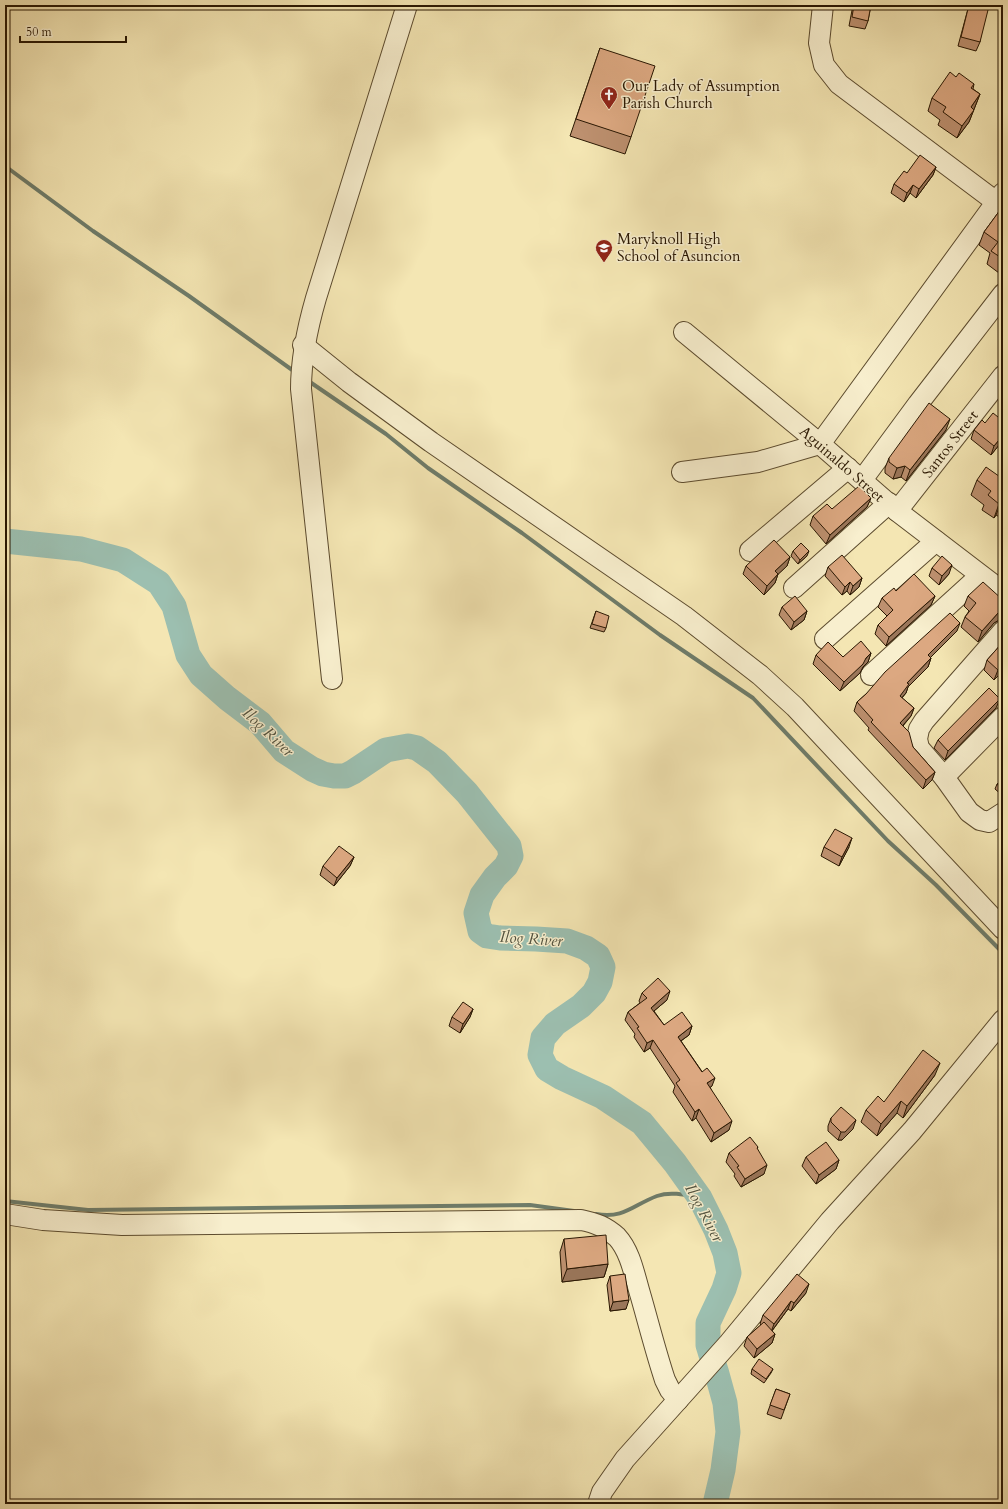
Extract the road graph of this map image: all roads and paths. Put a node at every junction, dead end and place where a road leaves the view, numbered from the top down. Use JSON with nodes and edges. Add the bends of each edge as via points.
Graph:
{"nodes":[{"id":1,"x":406,"y":5,"type":"edge"},
{"id":2,"x":823,"y":5,"type":"edge"},
{"id":3,"x":1001,"y":200,"type":"edge"},
{"id":4,"x":1003,"y":294,"type":"edge"},
{"id":5,"x":684,"y":332,"type":"dead end"},
{"id":6,"x":303,"y":345,"type":"junction"},
{"id":7,"x":1003,"y":376,"type":"edge"},
{"id":8,"x":820,"y":444,"type":"junction"},
{"id":9,"x":682,"y":472,"type":"dead end"},
{"id":10,"x":855,"y":474,"type":"junction"},
{"id":11,"x":893,"y":507,"type":"junction"},
{"id":12,"x":936,"y":541,"type":"junction"},
{"id":13,"x":750,"y":551,"type":"dead end"},
{"id":14,"x":980,"y":576,"type":"junction"},
{"id":15,"x":794,"y":588,"type":"dead end"},
{"id":16,"x":1003,"y":592,"type":"edge"},
{"id":17,"x":1003,"y":631,"type":"edge"},
{"id":18,"x":825,"y":639,"type":"dead end"},
{"id":19,"x":870,"y":675,"type":"dead end"},
{"id":20,"x":332,"y":680,"type":"dead end"},
{"id":21,"x":1003,"y":717,"type":"edge"},
{"id":22,"x":944,"y":777,"type":"junction"},
{"id":23,"x":1003,"y":813,"type":"edge"},
{"id":24,"x":1003,"y":929,"type":"edge"},
{"id":25,"x":1003,"y":1020,"type":"edge"},
{"id":26,"x":5,"y":1214,"type":"edge"},
{"id":27,"x":684,"y":1394,"type":"junction"},
{"id":28,"x":598,"y":1504,"type":"edge"}],
"edges":[{"from":1,"to":6,"type":"street"},
{"from":2,"to":3,"type":"street","via":[[819,43],[824,65],[839,84]]},
{"from":3,"to":8,"type":"street"},
{"from":4,"to":10,"type":"street","via":[[918,404]]},
{"from":5,"to":8,"type":"street","name":"Aguinaldo Street"},
{"from":6,"to":20,"type":"street","via":[[301,389]]},
{"from":6,"to":24,"type":"street","via":[[388,411],[684,616],[760,675],[795,707]]},
{"from":7,"to":11,"type":"street","name":"Santos Street"},
{"from":8,"to":9,"type":"street","via":[[758,462]]},
{"from":8,"to":10,"type":"street","name":"Aguinaldo Street"},
{"from":10,"to":11,"type":"street","name":"Aguinaldo Street"},
{"from":10,"to":13,"type":"street"},
{"from":11,"to":12,"type":"street","name":"Aguinaldo Street"},
{"from":11,"to":15,"type":"street","name":"Santos Street"},
{"from":12,"to":14,"type":"street","name":"Aguinaldo Street"},
{"from":12,"to":18,"type":"street"},
{"from":14,"to":16,"type":"street","name":"Aguinaldo Street"},
{"from":14,"to":19,"type":"street"},
{"from":17,"to":22,"type":"street","via":[[919,729],[919,748]]},
{"from":21,"to":22,"type":"street"},
{"from":22,"to":23,"type":"street","via":[[969,812],[980,820],[990,822]]},
{"from":25,"to":27,"type":"street","via":[[912,1131],[830,1221]]},
{"from":26,"to":27,"type":"street","via":[[43,1220],[122,1224],[576,1220],[596,1223],[618,1238],[626,1252],[634,1270],[663,1373],[670,1390]]},
{"from":27,"to":28,"type":"street","via":[[625,1459],[602,1492]]}]}
